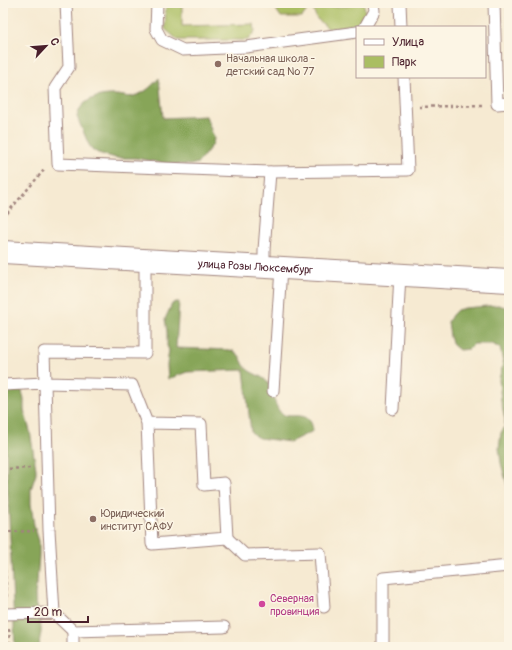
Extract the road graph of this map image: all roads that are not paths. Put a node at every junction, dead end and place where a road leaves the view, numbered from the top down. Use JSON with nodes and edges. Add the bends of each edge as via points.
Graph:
{"nodes":[{"id":1,"x":66,"y":3,"type":"edge"},
{"id":2,"x":157,"y":3,"type":"edge"},
{"id":3,"x":373,"y":3,"type":"edge"},
{"id":4,"x":400,"y":3,"type":"edge"},
{"id":5,"x":494,"y":3,"type":"edge"},
{"id":6,"x":366,"y":26,"type":"edge"},
{"id":7,"x":401,"y":26,"type":"edge"},
{"id":8,"x":356,"y":32,"type":"edge"},
{"id":9,"x":404,"y":78,"type":"edge"},
{"id":10,"x":509,"y":103,"type":"edge"},
{"id":11,"x":270,"y":172,"type":"junction"},
{"id":12,"x":3,"y":252,"type":"edge"},
{"id":13,"x":145,"y":260,"type":"junction"},
{"id":14,"x":273,"y":267,"type":"junction"},
{"id":15,"x":400,"y":274,"type":"junction"},
{"id":16,"x":509,"y":281,"type":"edge"},
{"id":17,"x":45,"y":383,"type":"junction"},
{"id":18,"x":3,"y":385,"type":"edge"},
{"id":19,"x":273,"y":392,"type":"dead end"},
{"id":20,"x":393,"y":409,"type":"dead end"},
{"id":21,"x":147,"y":423,"type":"junction"},
{"id":22,"x":227,"y":538,"type":"junction"},
{"id":23,"x":509,"y":566,"type":"edge"},
{"id":24,"x":324,"y":607,"type":"dead end"},
{"id":25,"x":54,"y":613,"type":"junction"},
{"id":26,"x":6,"y":614,"type":"edge"},
{"id":27,"x":224,"y":627,"type":"dead end"},
{"id":28,"x":73,"y":631,"type":"junction"},
{"id":29,"x":73,"y":647,"type":"edge"},
{"id":30,"x":383,"y":647,"type":"edge"}],
"edges":[{"from":1,"to":11,"type":"lane","via":[[69,67],[55,88],[58,164]]},
{"from":2,"to":8,"type":"lane","via":[[156,29],[162,40],[182,50],[246,47]]},
{"from":3,"to":6,"type":"lane","via":[[374,11]]},
{"from":4,"to":7,"type":"lane"},
{"from":5,"to":10,"type":"lane","via":[[497,104]]},
{"from":9,"to":11,"type":"lane","via":[[408,170]]},
{"from":11,"to":14,"type":"lane","via":[[264,250]]},
{"from":12,"to":13,"type":"street","name":"улица Розы Люксембург"},
{"from":13,"to":14,"type":"street","name":"улица Розы Люксембург"},
{"from":13,"to":17,"type":"lane","via":[[145,353],[44,352]]},
{"from":14,"to":15,"type":"street","name":"улица Розы Люксембург"},
{"from":14,"to":19,"type":"lane"},
{"from":15,"to":16,"type":"street","name":"улица Розы Люксембург"},
{"from":15,"to":20,"type":"lane"},
{"from":17,"to":18,"type":"lane"},
{"from":17,"to":21,"type":"lane","via":[[132,385]]},
{"from":17,"to":25,"type":"lane"},
{"from":21,"to":22,"type":"lane","via":[[201,424],[204,484],[224,483]]},
{"from":21,"to":22,"type":"lane","via":[[152,544]]},
{"from":22,"to":24,"type":"lane","via":[[245,555],[320,553]]},
{"from":23,"to":30,"type":"lane","via":[[383,578]]},
{"from":25,"to":26,"type":"lane"},
{"from":25,"to":28,"type":"lane"},
{"from":27,"to":28,"type":"lane"},
{"from":28,"to":29,"type":"lane"}]}
